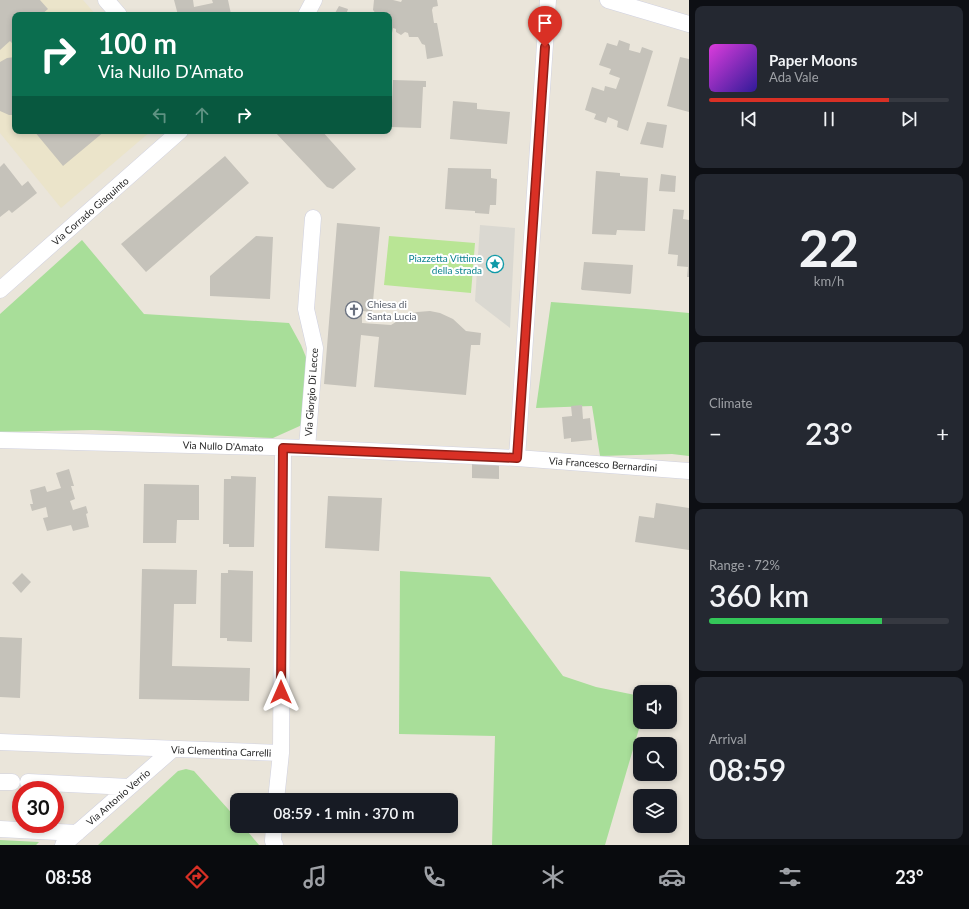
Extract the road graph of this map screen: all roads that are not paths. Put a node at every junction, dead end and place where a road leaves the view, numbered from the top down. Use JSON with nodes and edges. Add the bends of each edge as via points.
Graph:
{"nodes":[{"id":1,"x":106,"y":0,"type":"edge"},
{"id":2,"x":314,"y":0,"type":"edge"},
{"id":3,"x":548,"y":0,"type":"edge"},
{"id":4,"x":608,"y":0,"type":"edge"},
{"id":5,"x":116,"y":12,"type":"edge"},
{"id":6,"x":308,"y":12,"type":"edge"},
{"id":7,"x":689,"y":24,"type":"edge"},
{"id":8,"x":177,"y":134,"type":"edge"},
{"id":9,"x":313,"y":218,"type":"dead end"},
{"id":10,"x":0,"y":290,"type":"edge"},
{"id":11,"x":0,"y":440,"type":"edge"},
{"id":12,"x":283,"y":448,"type":"junction"},
{"id":13,"x":307,"y":448,"type":"junction"},
{"id":14,"x":517,"y":458,"type":"junction"},
{"id":15,"x":689,"y":471,"type":"edge"},
{"id":16,"x":0,"y":742,"type":"edge"},
{"id":17,"x":173,"y":749,"type":"junction"},
{"id":18,"x":281,"y":753,"type":"junction"},
{"id":19,"x":64,"y":784,"type":"edge"},
{"id":20,"x":129,"y":787,"type":"junction"},
{"id":21,"x":277,"y":793,"type":"edge"},
{"id":22,"x":0,"y":829,"type":"edge"},
{"id":23,"x":77,"y":833,"type":"junction"},
{"id":24,"x":274,"y":833,"type":"edge"},
{"id":25,"x":63,"y":845,"type":"edge"},
{"id":26,"x":274,"y":845,"type":"edge"}],
"edges":[{"from":1,"to":5,"type":"street"},
{"from":2,"to":6,"type":"street"},
{"from":3,"to":14,"type":"street"},
{"from":4,"to":7,"type":"street"},
{"from":8,"to":10,"type":"street","name":"Via Corrado Giaquinto"},
{"from":9,"to":13,"type":"street","name":"Via Giorgio Di Lecce","via":[[306,308],[315,348]]},
{"from":11,"to":12,"type":"street","name":"Via Nullo D'Amato"},
{"from":12,"to":13,"type":"street","name":"Via Nullo D'Amato"},
{"from":12,"to":18,"type":"street","name":"Via Clementina Carrelli"},
{"from":13,"to":14,"type":"street","name":"Via Nullo D'Amato"},
{"from":14,"to":15,"type":"street","name":"Via Francesco Bernardini"},
{"from":16,"to":17,"type":"street","name":"Via Clementina Carrelli"},
{"from":17,"to":18,"type":"street","name":"Via Clementina Carrelli"},
{"from":17,"to":20,"type":"street","name":"Via Antonio Verrio"},
{"from":18,"to":21,"type":"street"},
{"from":19,"to":20,"type":"street"},
{"from":20,"to":23,"type":"street","name":"Via Antonio Verrio"},
{"from":22,"to":23,"type":"street"},
{"from":23,"to":25,"type":"street","name":"Via Antonio Verrio"},
{"from":24,"to":26,"type":"street"}]}
